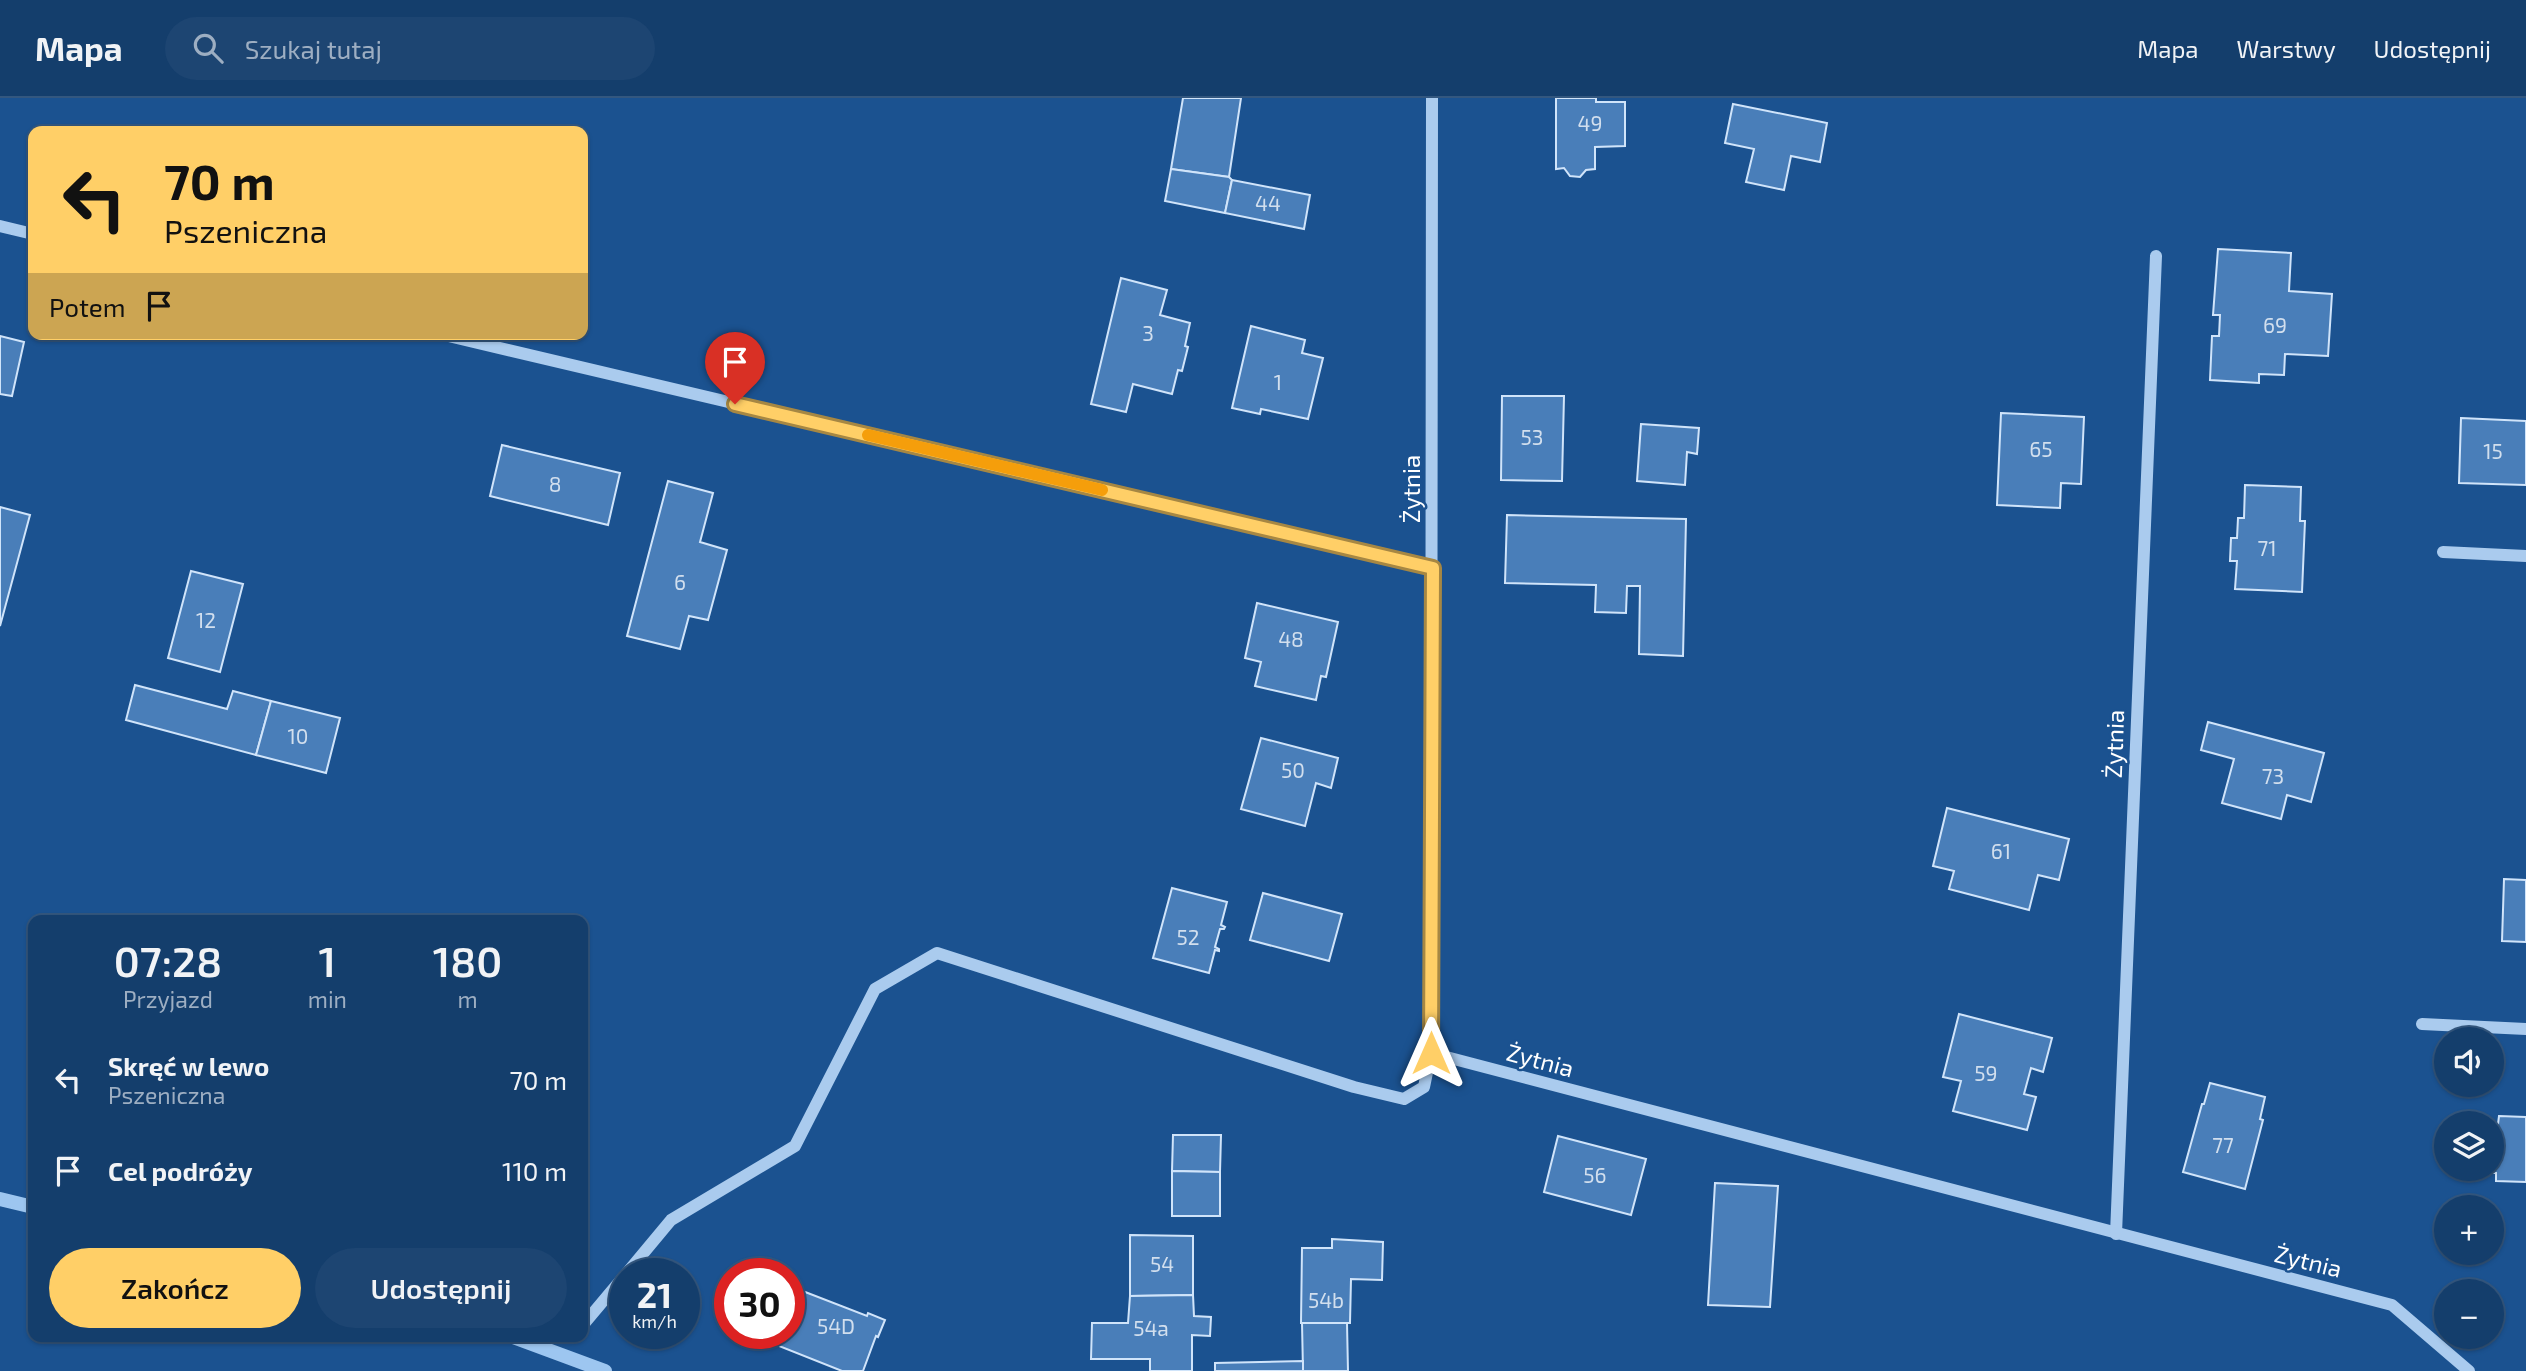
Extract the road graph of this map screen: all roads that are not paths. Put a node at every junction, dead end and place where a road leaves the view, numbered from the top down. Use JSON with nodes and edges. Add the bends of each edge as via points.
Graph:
{"nodes":[{"id":1,"x":1432,"y":98,"type":"edge"},
{"id":2,"x":0,"y":226,"type":"edge"},
{"id":3,"x":28,"y":233,"type":"edge"},
{"id":4,"x":2156,"y":256,"type":"dead end"},
{"id":5,"x":465,"y":340,"type":"edge"},
{"id":6,"x":2443,"y":552,"type":"dead end"},
{"id":7,"x":2526,"y":556,"type":"edge"},
{"id":8,"x":1433,"y":568,"type":"junction"},
{"id":9,"x":2422,"y":1024,"type":"dead end"},
{"id":10,"x":2526,"y":1029,"type":"edge"},
{"id":11,"x":1431,"y":1053,"type":"junction"},
{"id":12,"x":2116,"y":1234,"type":"junction"},
{"id":13,"x":639,"y":1258,"type":"edge"},
{"id":14,"x":609,"y":1294,"type":"edge"},
{"id":15,"x":588,"y":1319,"type":"edge"},
{"id":16,"x":2469,"y":1371,"type":"edge"}],
"edges":[{"from":1,"to":8,"type":"street","name":"Żytnia"},
{"from":2,"to":3,"type":"street"},
{"from":4,"to":12,"type":"street","name":"Żytnia"},
{"from":5,"to":8,"type":"street"},
{"from":6,"to":7,"type":"street"},
{"from":8,"to":11,"type":"street","name":"Żytnia"},
{"from":9,"to":10,"type":"street"},
{"from":11,"to":12,"type":"street","name":"Żytnia"},
{"from":11,"to":13,"type":"street","via":[[1424,1087],[1404,1099],[937,953],[876,989],[795,1146],[671,1220]]},
{"from":12,"to":16,"type":"street","name":"Żytnia","via":[[2392,1306]]},
{"from":14,"to":15,"type":"street"}]}
